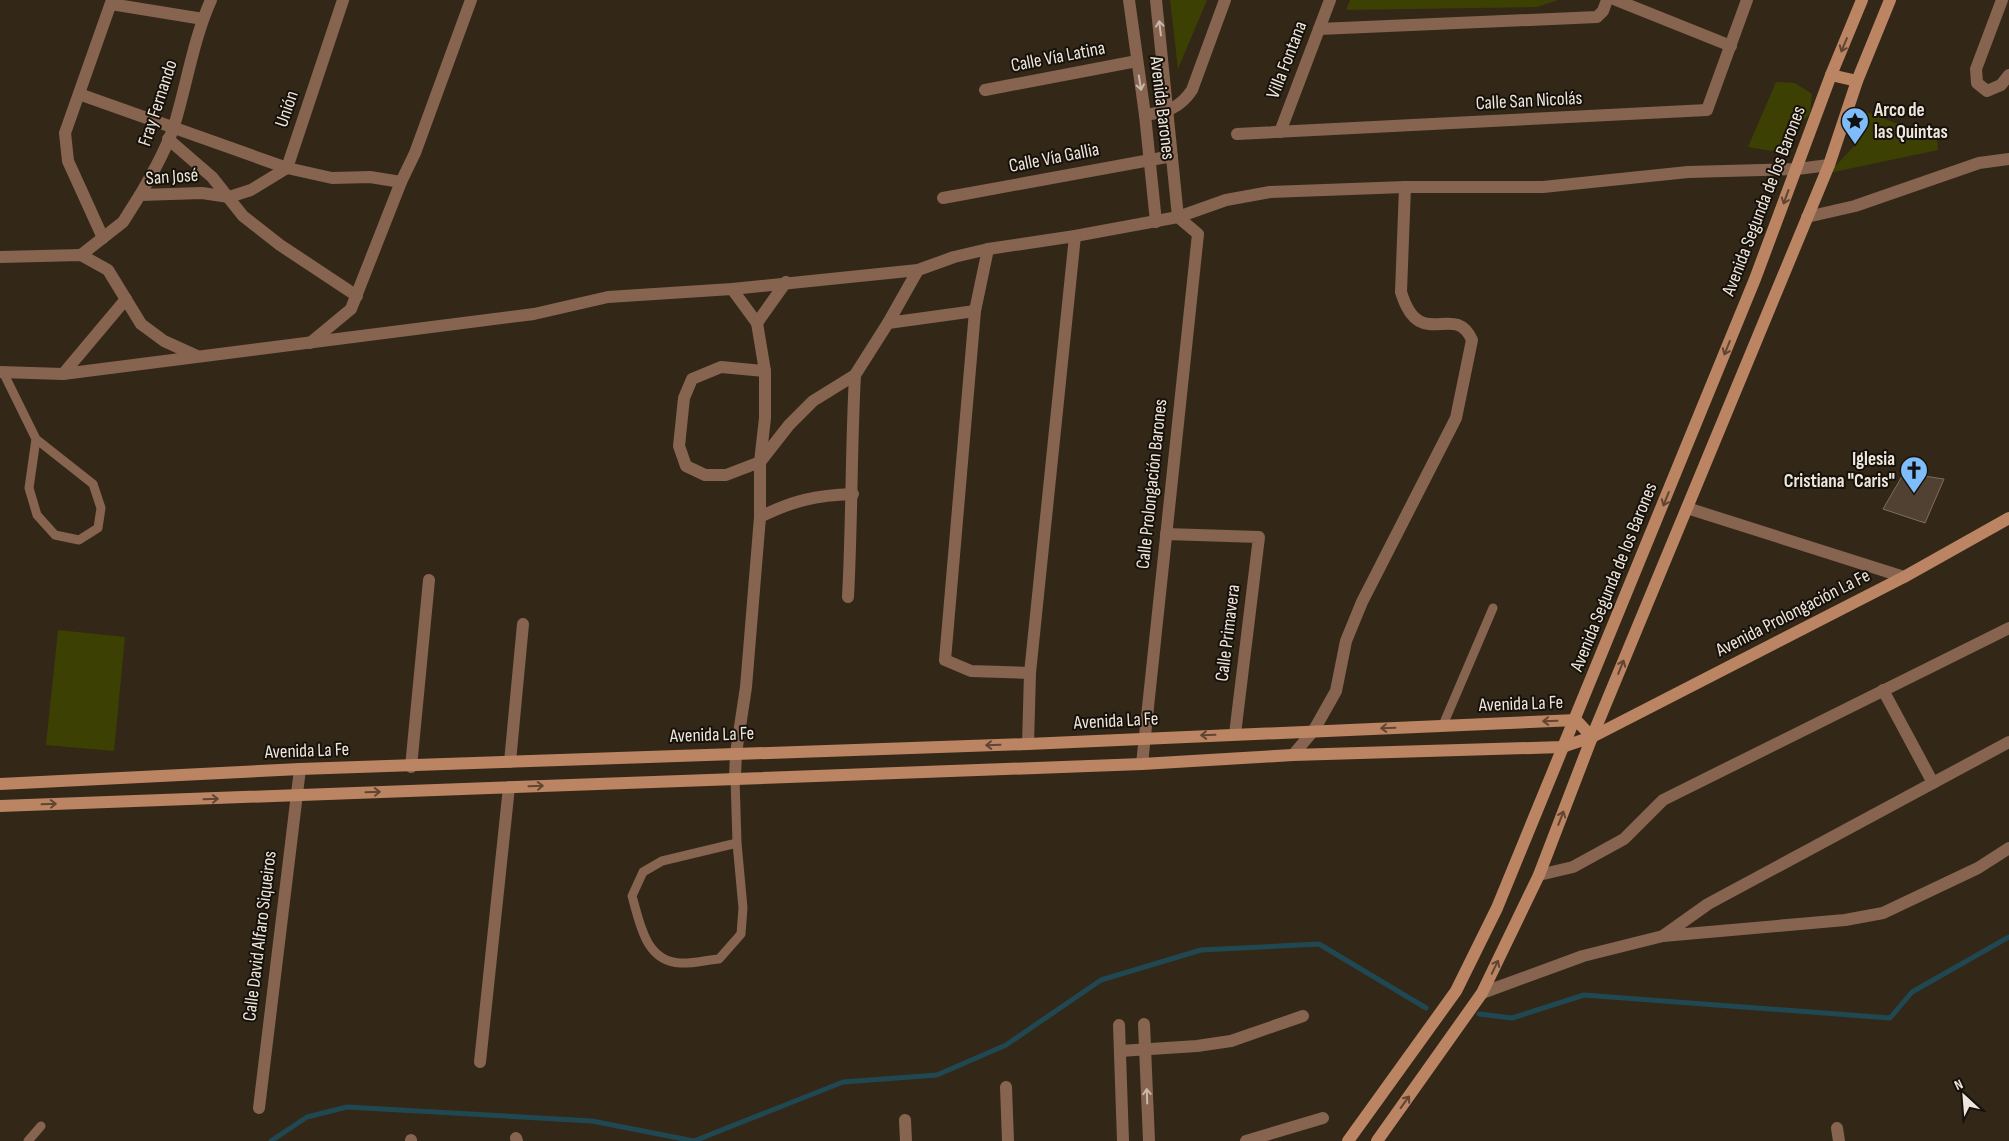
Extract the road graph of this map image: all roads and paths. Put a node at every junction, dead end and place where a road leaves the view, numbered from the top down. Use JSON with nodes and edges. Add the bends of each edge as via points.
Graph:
{"nodes":[{"id":1,"x":211,"y":0,"type":"edge"},
{"id":2,"x":343,"y":0,"type":"edge"},
{"id":3,"x":471,"y":0,"type":"edge"},
{"id":4,"x":1129,"y":0,"type":"edge"},
{"id":5,"x":1156,"y":0,"type":"edge"},
{"id":6,"x":1225,"y":0,"type":"edge"},
{"id":7,"x":1330,"y":0,"type":"edge"},
{"id":8,"x":1607,"y":0,"type":"edge"},
{"id":9,"x":1616,"y":0,"type":"edge"},
{"id":10,"x":1747,"y":0,"type":"edge"},
{"id":11,"x":1862,"y":0,"type":"edge"},
{"id":12,"x":1890,"y":0,"type":"edge"},
{"id":13,"x":2002,"y":0,"type":"edge"},
{"id":14,"x":111,"y":2,"type":"edge"},
{"id":15,"x":203,"y":19,"type":"junction"},
{"id":16,"x":1320,"y":29,"type":"junction"},
{"id":17,"x":1731,"y":46,"type":"junction"},
{"id":18,"x":1137,"y":61,"type":"junction"},
{"id":19,"x":1831,"y":75,"type":"junction"},
{"id":20,"x":2009,"y":75,"type":"edge"},
{"id":21,"x":1857,"y":81,"type":"junction"},
{"id":22,"x":985,"y":90,"type":"dead end"},
{"id":23,"x":78,"y":94,"type":"junction"},
{"id":24,"x":1168,"y":112,"type":"junction"},
{"id":25,"x":1145,"y":115,"type":"junction"},
{"id":26,"x":1280,"y":132,"type":"junction"},
{"id":27,"x":170,"y":133,"type":"junction"},
{"id":28,"x":1236,"y":134,"type":"dead end"},
{"id":29,"x":1172,"y":156,"type":"junction"},
{"id":30,"x":1149,"y":159,"type":"junction"},
{"id":31,"x":2009,"y":159,"type":"edge"},
{"id":32,"x":1829,"y":165,"type":"junction"},
{"id":33,"x":287,"y":168,"type":"junction"},
{"id":34,"x":1797,"y":169,"type":"junction"},
{"id":35,"x":401,"y":182,"type":"junction"},
{"id":36,"x":1405,"y":187,"type":"junction"},
{"id":37,"x":140,"y":195,"type":"junction"},
{"id":38,"x":229,"y":197,"type":"junction"},
{"id":39,"x":943,"y":198,"type":"dead end"},
{"id":40,"x":1807,"y":217,"type":"junction"},
{"id":41,"x":1178,"y":218,"type":"junction"},
{"id":42,"x":1156,"y":222,"type":"junction"},
{"id":43,"x":1075,"y":236,"type":"junction"},
{"id":44,"x":103,"y":238,"type":"junction"},
{"id":45,"x":988,"y":249,"type":"junction"},
{"id":46,"x":81,"y":255,"type":"junction"},
{"id":47,"x":0,"y":257,"type":"edge"},
{"id":48,"x":918,"y":270,"type":"junction"},
{"id":49,"x":786,"y":282,"type":"junction"},
{"id":50,"x":732,"y":289,"type":"junction"},
{"id":51,"x":357,"y":296,"type":"junction"},
{"id":52,"x":126,"y":299,"type":"junction"},
{"id":53,"x":976,"y":311,"type":"junction"},
{"id":54,"x":757,"y":323,"type":"junction"},
{"id":55,"x":888,"y":323,"type":"junction"},
{"id":56,"x":309,"y":343,"type":"junction"},
{"id":57,"x":199,"y":356,"type":"junction"},
{"id":58,"x":765,"y":371,"type":"junction"},
{"id":59,"x":2,"y":372,"type":"edge"},
{"id":60,"x":63,"y":374,"type":"junction"},
{"id":61,"x":855,"y":375,"type":"junction"},
{"id":62,"x":36,"y":439,"type":"junction"},
{"id":63,"x":760,"y":462,"type":"junction"},
{"id":64,"x":853,"y":494,"type":"junction"},
{"id":65,"x":1687,"y":508,"type":"junction"},
{"id":66,"x":760,"y":517,"type":"junction"},
{"id":67,"x":2009,"y":518,"type":"edge"},
{"id":68,"x":1166,"y":534,"type":"junction"},
{"id":69,"x":1904,"y":577,"type":"junction"},
{"id":70,"x":430,"y":580,"type":"dead end"},
{"id":71,"x":848,"y":597,"type":"dead end"},
{"id":72,"x":1493,"y":608,"type":"dead end"},
{"id":73,"x":523,"y":624,"type":"dead end"},
{"id":74,"x":2009,"y":628,"type":"edge"},
{"id":75,"x":1030,"y":673,"type":"junction"},
{"id":76,"x":1883,"y":690,"type":"junction"},
{"id":77,"x":1576,"y":720,"type":"junction"},
{"id":78,"x":1443,"y":726,"type":"junction"},
{"id":79,"x":1314,"y":730,"type":"junction"},
{"id":80,"x":1235,"y":734,"type":"junction"},
{"id":81,"x":1592,"y":737,"type":"junction"},
{"id":82,"x":1143,"y":738,"type":"junction"},
{"id":83,"x":2009,"y":742,"type":"edge"},
{"id":84,"x":1028,"y":744,"type":"junction"},
{"id":85,"x":1562,"y":747,"type":"junction"},
{"id":86,"x":736,"y":753,"type":"junction"},
{"id":87,"x":1293,"y":755,"type":"junction"},
{"id":88,"x":510,"y":762,"type":"junction"},
{"id":89,"x":1142,"y":764,"type":"junction"},
{"id":90,"x":411,"y":766,"type":"junction"},
{"id":91,"x":300,"y":769,"type":"junction"},
{"id":92,"x":735,"y":777,"type":"junction"},
{"id":93,"x":1933,"y":783,"type":"junction"},
{"id":94,"x":0,"y":784,"type":"edge"},
{"id":95,"x":508,"y":787,"type":"junction"},
{"id":96,"x":296,"y":795,"type":"junction"},
{"id":97,"x":0,"y":806,"type":"edge"},
{"id":98,"x":737,"y":843,"type":"junction"},
{"id":99,"x":2009,"y":848,"type":"edge"},
{"id":100,"x":1539,"y":875,"type":"junction"},
{"id":101,"x":1663,"y":936,"type":"junction"},
{"id":102,"x":1482,"y":993,"type":"junction"},
{"id":103,"x":1303,"y":1016,"type":"dead end"},
{"id":104,"x":1144,"y":1024,"type":"dead end"},
{"id":105,"x":1119,"y":1025,"type":"dead end"},
{"id":106,"x":1145,"y":1050,"type":"junction"},
{"id":107,"x":1120,"y":1052,"type":"junction"},
{"id":108,"x":480,"y":1062,"type":"dead end"},
{"id":109,"x":1006,"y":1087,"type":"dead end"},
{"id":110,"x":258,"y":1108,"type":"dead end"},
{"id":111,"x":1323,"y":1118,"type":"dead end"},
{"id":112,"x":905,"y":1120,"type":"dead end"},
{"id":113,"x":42,"y":1126,"type":"dead end"},
{"id":114,"x":1837,"y":1128,"type":"dead end"},
{"id":115,"x":28,"y":1141,"type":"edge"},
{"id":116,"x":906,"y":1141,"type":"edge"},
{"id":117,"x":1008,"y":1141,"type":"edge"},
{"id":118,"x":1124,"y":1141,"type":"edge"},
{"id":119,"x":1149,"y":1141,"type":"edge"},
{"id":120,"x":1246,"y":1141,"type":"edge"},
{"id":121,"x":1348,"y":1141,"type":"edge"},
{"id":122,"x":1377,"y":1141,"type":"edge"},
{"id":123,"x":1839,"y":1141,"type":"edge"}],
"edges":[{"from":1,"to":15,"type":"street","name":"Fray Fernando"},
{"from":2,"to":33,"type":"street","name":"Unión"},
{"from":3,"to":35,"type":"street","via":[[415,153]]},
{"from":4,"to":18,"type":"street","name":"Avenida Barones"},
{"from":24,"to":5,"type":"street","name":"Avenida Barones","one_way":true},
{"from":6,"to":24,"type":"street","via":[[1192,90],[1184,102]]},
{"from":7,"to":16,"type":"street","name":"Villa Fontana"},
{"from":8,"to":16,"type":"street","via":[[1603,11],[1596,17]]},
{"from":9,"to":17,"type":"street"},
{"from":10,"to":17,"type":"street","name":"Calle San Nicolás"},
{"from":11,"to":19,"type":"street","name":"Avenida Segunda de los Barones","one_way":true},
{"from":12,"to":21,"type":"street"},
{"from":13,"to":20,"type":"street","via":[[1976,69],[1978,83],[1987,91],[2002,85]]},
{"from":14,"to":15,"type":"street"},
{"from":14,"to":23,"type":"street"},
{"from":15,"to":27,"type":"street","name":"Fray Fernando"},
{"from":16,"to":26,"type":"street","name":"Villa Fontana"},
{"from":17,"to":26,"type":"street","name":"Calle San Nicolás","via":[[1706,110]]},
{"from":18,"to":22,"type":"street","name":"Calle Vía Latina"},
{"from":18,"to":25,"type":"street","name":"Avenida Barones","one_way":true},
{"from":19,"to":21,"type":"street"},
{"from":19,"to":34,"type":"street","name":"Avenida Segunda de los Barones"},
{"from":21,"to":32,"type":"street"},
{"from":23,"to":27,"type":"street"},
{"from":23,"to":44,"type":"street","via":[[65,133],[68,161]]},
{"from":24,"to":25,"type":"street"},
{"from":24,"to":29,"type":"street","name":"Avenida Barones"},
{"from":25,"to":30,"type":"street","name":"Avenida Barones"},
{"from":26,"to":28,"type":"street","name":"Calle San Nicolás"},
{"from":27,"to":33,"type":"street"},
{"from":27,"to":37,"type":"street","name":"Fray Fernando","via":[[154,172]]},
{"from":27,"to":38,"type":"street"},
{"from":29,"to":30,"type":"street","name":"Calle Vía Gallia"},
{"from":29,"to":41,"type":"street","name":"Avenida Barones"},
{"from":30,"to":39,"type":"street","name":"Calle Vía Gallia"},
{"from":30,"to":42,"type":"street","name":"Avenida Barones"},
{"from":31,"to":40,"type":"street","via":[[1979,163],[1855,206]]},
{"from":32,"to":34,"type":"street"},
{"from":32,"to":40,"type":"street"},
{"from":33,"to":35,"type":"street","via":[[332,178],[370,177]]},
{"from":33,"to":38,"type":"street","via":[[251,190]]},
{"from":34,"to":36,"type":"street","via":[[1688,172],[1543,187]]},
{"from":34,"to":77,"type":"street","name":"Avenida Segunda de los Barones","one_way":true},
{"from":35,"to":51,"type":"street"},
{"from":36,"to":41,"type":"street","via":[[1270,192],[1226,200]]},
{"from":36,"to":79,"type":"street","via":[[1401,292],[1406,308],[1414,320],[1427,324],[1459,324],[1467,328],[1472,340],[1456,418],[1362,602],[1346,641],[1336,692]]},
{"from":37,"to":38,"type":"street","name":"San José","via":[[202,193]]},
{"from":37,"to":44,"type":"street","name":"San José","via":[[123,222]]},
{"from":38,"to":51,"type":"street","via":[[243,216],[280,245]]},
{"from":40,"to":65,"type":"street"},
{"from":41,"to":42,"type":"street"},
{"from":41,"to":68,"type":"street","name":"Calle Prolongación Barones","via":[[1198,234]]},
{"from":42,"to":43,"type":"street"},
{"from":43,"to":45,"type":"street"},
{"from":43,"to":75,"type":"street"},
{"from":44,"to":46,"type":"street","name":"San José"},
{"from":45,"to":48,"type":"street"},
{"from":45,"to":53,"type":"street"},
{"from":46,"to":47,"type":"street"},
{"from":46,"to":52,"type":"street","via":[[108,270]]},
{"from":48,"to":49,"type":"street"},
{"from":48,"to":55,"type":"street"},
{"from":49,"to":50,"type":"street"},
{"from":49,"to":54,"type":"street"},
{"from":50,"to":54,"type":"street"},
{"from":50,"to":56,"type":"street","via":[[608,296],[534,314]]},
{"from":51,"to":56,"type":"street","via":[[351,309]]},
{"from":52,"to":57,"type":"street","via":[[141,324],[164,341]]},
{"from":52,"to":60,"type":"street"},
{"from":53,"to":55,"type":"street"},
{"from":53,"to":75,"type":"street","via":[[945,660],[971,671]]},
{"from":54,"to":58,"type":"street"},
{"from":55,"to":61,"type":"street"},
{"from":56,"to":57,"type":"street"},
{"from":57,"to":60,"type":"street"},
{"from":58,"to":63,"type":"street","via":[[765,418]]},
{"from":58,"to":63,"type":"street","via":[[721,367],[692,379],[684,398],[679,446],[686,466],[705,475],[726,475]]},
{"from":59,"to":60,"type":"street"},
{"from":59,"to":62,"type":"lane"},
{"from":61,"to":63,"type":"street","via":[[813,401]]},
{"from":61,"to":64,"type":"street"},
{"from":62,"to":62,"type":"lane","via":[[93,484],[101,508],[98,528],[79,540],[55,535],[37,515],[29,488]]},
{"from":63,"to":66,"type":"street"},
{"from":64,"to":66,"type":"street","via":[[820,495],[785,504]]},
{"from":64,"to":71,"type":"street"},
{"from":65,"to":69,"type":"street"},
{"from":81,"to":65,"type":"street","one_way":true},
{"from":66,"to":86,"type":"street","via":[[746,687]]},
{"from":67,"to":69,"type":"street","name":"Avenida Prolongación La Fe"},
{"from":68,"to":80,"type":"street","name":"Calle Primavera","via":[[1259,537]]},
{"from":68,"to":82,"type":"street","name":"Calle Prolongación Barones"},
{"from":69,"to":81,"type":"street","name":"Avenida Prolongación La Fe"},
{"from":70,"to":90,"type":"street"},
{"from":72,"to":78,"type":"lane"},
{"from":73,"to":88,"type":"street"},
{"from":74,"to":76,"type":"street"},
{"from":75,"to":84,"type":"street"},
{"from":76,"to":93,"type":"street"},
{"from":76,"to":100,"type":"street","via":[[1663,800],[1624,839],[1573,867]]},
{"from":77,"to":78,"type":"street","name":"Avenida La Fe","one_way":true},
{"from":77,"to":81,"type":"street","name":"Avenida La Fe"},
{"from":77,"to":85,"type":"street","name":"Avenida Segunda de los Barones"},
{"from":78,"to":79,"type":"street","name":"Avenida La Fe","one_way":true},
{"from":79,"to":80,"type":"street","name":"Avenida La Fe"},
{"from":79,"to":87,"type":"street"},
{"from":80,"to":82,"type":"street","name":"Avenida La Fe","one_way":true},
{"from":81,"to":85,"type":"street"},
{"from":100,"to":81,"type":"street","one_way":true},
{"from":82,"to":84,"type":"street","name":"Avenida La Fe"},
{"from":82,"to":89,"type":"street","name":"Calle Prolongación Barones"},
{"from":83,"to":93,"type":"street"},
{"from":84,"to":86,"type":"street","name":"Avenida La Fe","one_way":true},
{"from":85,"to":87,"type":"street"},
{"from":85,"to":121,"type":"street","name":"Avenida Segunda de los Barones","via":[[1497,908],[1456,991]]},
{"from":86,"to":88,"type":"street","name":"Avenida La Fe"},
{"from":86,"to":92,"type":"street"},
{"from":87,"to":89,"type":"street"},
{"from":88,"to":90,"type":"street","name":"Avenida La Fe"},
{"from":89,"to":92,"type":"street"},
{"from":90,"to":91,"type":"street","name":"Avenida La Fe"},
{"from":91,"to":94,"type":"street","name":"Avenida La Fe"},
{"from":91,"to":96,"type":"street","name":"Calle David Alfaro Siqueiros"},
{"from":95,"to":92,"type":"street","one_way":true},
{"from":92,"to":98,"type":"lane"},
{"from":93,"to":101,"type":"street","via":[[1708,904]]},
{"from":96,"to":95,"type":"street","one_way":true},
{"from":95,"to":108,"type":"street"},
{"from":97,"to":96,"type":"street","one_way":true},
{"from":96,"to":110,"type":"street","name":"Calle David Alfaro Siqueiros"},
{"from":98,"to":98,"type":"lane","via":[[743,908],[741,934],[719,959],[679,963],[663,958],[646,944],[632,896],[643,872],[662,861]]},
{"from":99,"to":101,"type":"street","via":[[1978,868],[1883,913],[1826,922]]},
{"from":102,"to":100,"type":"street","one_way":true},
{"from":101,"to":102,"type":"street","via":[[1576,959]]},
{"from":122,"to":102,"type":"street","one_way":true},
{"from":103,"to":106,"type":"street","via":[[1231,1041]]},
{"from":104,"to":106,"type":"street"},
{"from":105,"to":107,"type":"street"},
{"from":106,"to":107,"type":"street"},
{"from":119,"to":106,"type":"street","one_way":true},
{"from":107,"to":118,"type":"street"},
{"from":109,"to":117,"type":"street"},
{"from":111,"to":120,"type":"street"},
{"from":112,"to":116,"type":"street"},
{"from":113,"to":115,"type":"lane"},
{"from":114,"to":123,"type":"street"}]}
